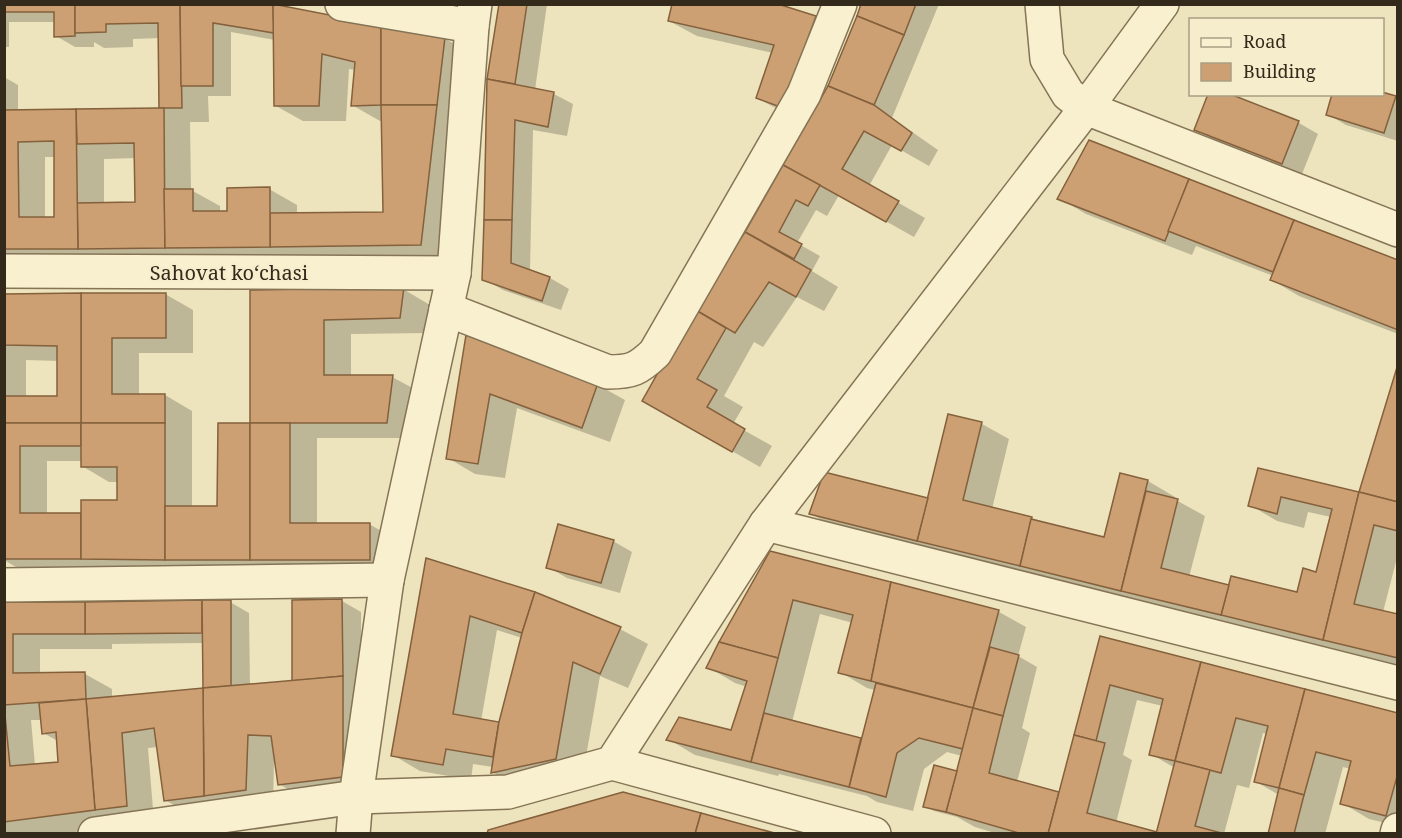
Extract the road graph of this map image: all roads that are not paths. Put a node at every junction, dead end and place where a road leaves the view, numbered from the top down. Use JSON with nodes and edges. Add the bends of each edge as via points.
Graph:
{"nodes":[{"id":1,"x":342,"y":4,"type":"edge"},
{"id":2,"x":840,"y":4,"type":"edge"},
{"id":3,"x":1042,"y":4,"type":"edge"},
{"id":4,"x":1162,"y":4,"type":"edge"},
{"id":5,"x":474,"y":15,"type":"edge"},
{"id":6,"x":1086,"y":108,"type":"junction"},
{"id":7,"x":1398,"y":230,"type":"edge"},
{"id":8,"x":4,"y":271,"type":"edge"},
{"id":9,"x":454,"y":273,"type":"junction"},
{"id":10,"x":446,"y":309,"type":"junction"},
{"id":11,"x":766,"y":524,"type":"junction"},
{"id":12,"x":387,"y":580,"type":"junction"},
{"id":13,"x":4,"y":585,"type":"edge"},
{"id":14,"x":1398,"y":683,"type":"edge"},
{"id":15,"x":612,"y":764,"type":"junction"},
{"id":16,"x":356,"y":797,"type":"junction"},
{"id":17,"x":95,"y":834,"type":"edge"},
{"id":18,"x":353,"y":834,"type":"edge"},
{"id":19,"x":874,"y":834,"type":"edge"}],
"edges":[{"from":1,"to":5,"type":"street"},
{"from":2,"to":10,"type":"street","via":[[804,94],[655,353],[642,365],[627,372],[608,372]]},
{"from":3,"to":6,"type":"street","via":[[1047,59],[1068,94]]},
{"from":4,"to":6,"type":"street"},
{"from":5,"to":9,"type":"street"},
{"from":6,"to":7,"type":"street"},
{"from":6,"to":11,"type":"street"},
{"from":8,"to":9,"type":"street","name":"Sahovat koʻchasi"},
{"from":9,"to":10,"type":"street"},
{"from":10,"to":12,"type":"street"},
{"from":11,"to":14,"type":"street"},
{"from":11,"to":15,"type":"street"},
{"from":12,"to":13,"type":"street"},
{"from":12,"to":16,"type":"street"},
{"from":15,"to":16,"type":"street","via":[[508,792]]},
{"from":15,"to":19,"type":"street"},
{"from":16,"to":17,"type":"street"},
{"from":16,"to":18,"type":"street"}]}
